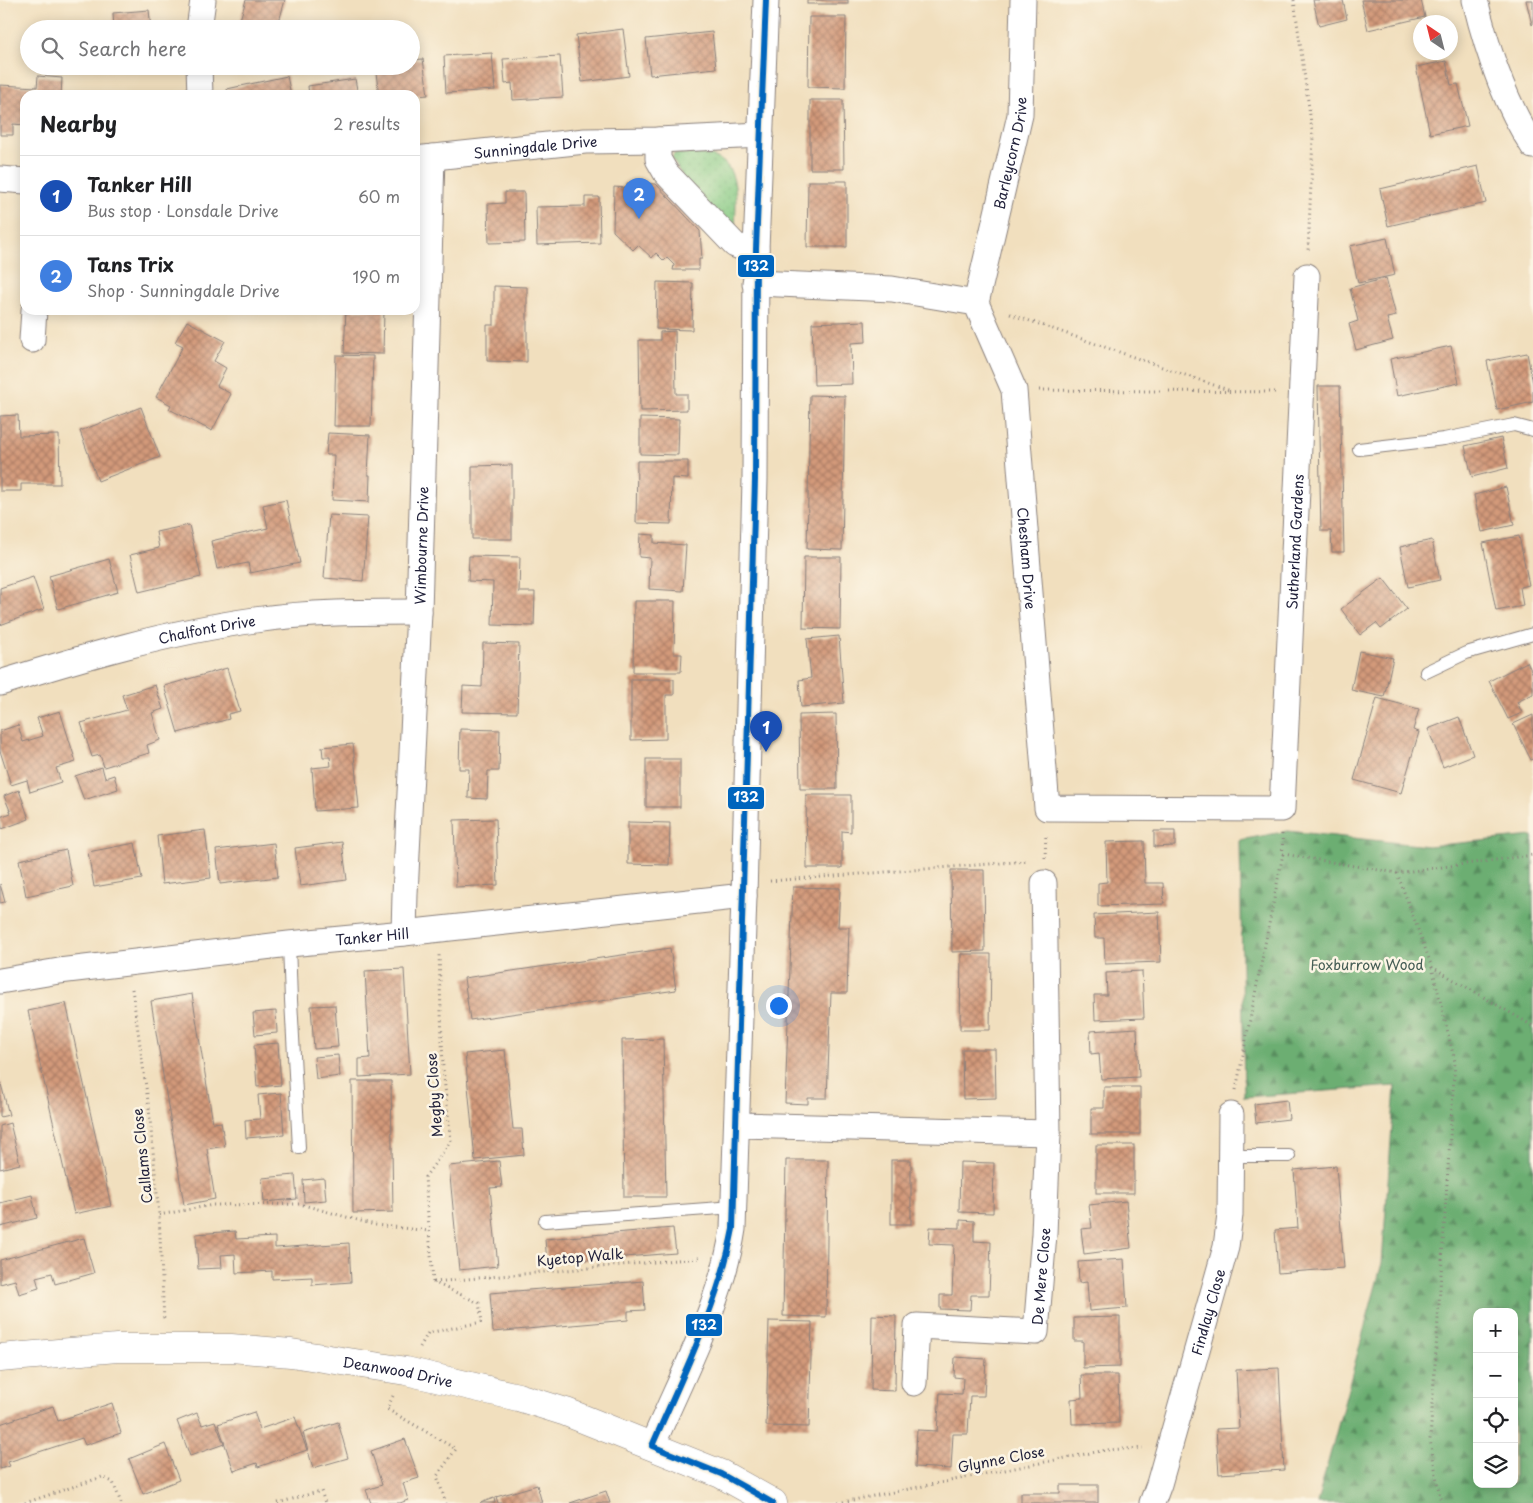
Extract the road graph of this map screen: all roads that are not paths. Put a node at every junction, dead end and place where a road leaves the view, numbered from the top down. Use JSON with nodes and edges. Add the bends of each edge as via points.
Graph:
{"nodes":[{"id":1,"x":203,"y":0,"type":"edge"},
{"id":2,"x":766,"y":0,"type":"edge"},
{"id":3,"x":1023,"y":0,"type":"edge"},
{"id":4,"x":1475,"y":0,"type":"edge"},
{"id":5,"x":200,"y":20,"type":"edge"},
{"id":6,"x":199,"y":75,"type":"edge"},
{"id":7,"x":200,"y":90,"type":"edge"},
{"id":8,"x":761,"y":135,"type":"junction"},
{"id":9,"x":658,"y":140,"type":"junction"},
{"id":10,"x":1532,"y":141,"type":"edge"},
{"id":11,"x":424,"y":158,"type":"edge"},
{"id":12,"x":0,"y":179,"type":"edge"},
{"id":13,"x":20,"y":181,"type":"edge"},
{"id":14,"x":756,"y":249,"type":"junction"},
{"id":15,"x":1307,"y":276,"type":"road end"},
{"id":16,"x":755,"y":283,"type":"junction"},
{"id":17,"x":976,"y":303,"type":"junction"},
{"id":18,"x":34,"y":315,"type":"edge"},
{"id":19,"x":32,"y":340,"type":"dead end"},
{"id":20,"x":1533,"y":430,"type":"edge"},
{"id":21,"x":1359,"y":449,"type":"dead end"},
{"id":22,"x":419,"y":612,"type":"junction"},
{"id":23,"x":1533,"y":634,"type":"edge"},
{"id":24,"x":1426,"y":672,"type":"dead end"},
{"id":25,"x":0,"y":683,"type":"edge"},
{"id":26,"x":1282,"y":809,"type":"joint"},
{"id":27,"x":1041,"y":868,"type":"road end"},
{"id":28,"x":744,"y":890,"type":"junction"},
{"id":29,"x":404,"y":933,"type":"junction"},
{"id":30,"x":290,"y":944,"type":"junction"},
{"id":31,"x":0,"y":981,"type":"edge"},
{"id":32,"x":1231,"y":1115,"type":"road end"},
{"id":33,"x":737,"y":1125,"type":"junction"},
{"id":34,"x":1048,"y":1133,"type":"junction"},
{"id":35,"x":299,"y":1148,"type":"dead end"},
{"id":36,"x":1231,"y":1156,"type":"junction"},
{"id":37,"x":1289,"y":1156,"type":"dead end"},
{"id":38,"x":734,"y":1208,"type":"junction"},
{"id":39,"x":545,"y":1221,"type":"dead end"},
{"id":40,"x":0,"y":1358,"type":"edge"},
{"id":41,"x":914,"y":1383,"type":"dead end"},
{"id":42,"x":652,"y":1446,"type":"junction"},
{"id":43,"x":773,"y":1503,"type":"edge"},
{"id":44,"x":1152,"y":1503,"type":"edge"}],
"edges":[{"from":1,"to":5,"type":"street"},
{"from":2,"to":8,"type":"street"},
{"from":3,"to":17,"type":"street","name":"Barleycorn Drive","via":[[1020,115]]},
{"from":4,"to":10,"type":"street","via":[[1493,63],[1511,106]]},
{"from":6,"to":7,"type":"street"},
{"from":8,"to":9,"type":"street","name":"Sunningdale Drive"},
{"from":8,"to":14,"type":"street"},
{"from":9,"to":11,"type":"street","name":"Sunningdale Drive","via":[[585,142]]},
{"from":9,"to":14,"type":"street","via":[[659,162],[666,173],[735,244]]},
{"from":11,"to":22,"type":"street","name":"Wimbourne Drive"},
{"from":12,"to":13,"type":"street"},
{"from":14,"to":16,"type":"street"},
{"from":15,"to":26,"type":"street","name":"Sutherland Gardens"},
{"from":16,"to":17,"type":"street","via":[[892,289]]},
{"from":16,"to":28,"type":"street","via":[[755,480]]},
{"from":17,"to":26,"type":"street","name":"Chesham Drive","via":[[1014,390],[1047,808]]},
{"from":18,"to":19,"type":"street"},
{"from":20,"to":21,"type":"lane","via":[[1514,425],[1444,439]]},
{"from":22,"to":25,"type":"street","name":"Chalfont Drive","via":[[342,612],[224,625],[170,636]]},
{"from":22,"to":29,"type":"street","name":"Wimbourne Drive"},
{"from":23,"to":24,"type":"lane","via":[[1466,653]]},
{"from":27,"to":34,"type":"street","name":"De Mere Close"},
{"from":28,"to":29,"type":"street","name":"Tanker Hill"},
{"from":28,"to":33,"type":"street"},
{"from":29,"to":30,"type":"street","name":"Tanker Hill"},
{"from":30,"to":31,"type":"street","name":"Tanker Hill"},
{"from":30,"to":35,"type":"lane"},
{"from":32,"to":36,"type":"street","name":"Findlay Close"},
{"from":33,"to":34,"type":"street"},
{"from":33,"to":38,"type":"street"},
{"from":34,"to":41,"type":"street","name":"De Mere Close","via":[[1036,1332],[917,1326]]},
{"from":36,"to":37,"type":"lane"},
{"from":36,"to":44,"type":"street","name":"Findlay Close","via":[[1226,1247]]},
{"from":38,"to":39,"type":"lane"},
{"from":38,"to":42,"type":"street","via":[[729,1255],[712,1306]]},
{"from":40,"to":42,"type":"street","name":"Deanwood Drive","via":[[117,1348],[232,1348],[291,1353],[406,1371],[518,1398],[566,1412]]},
{"from":42,"to":43,"type":"street","name":"Deanwood Drive","via":[[721,1474]]}]}
